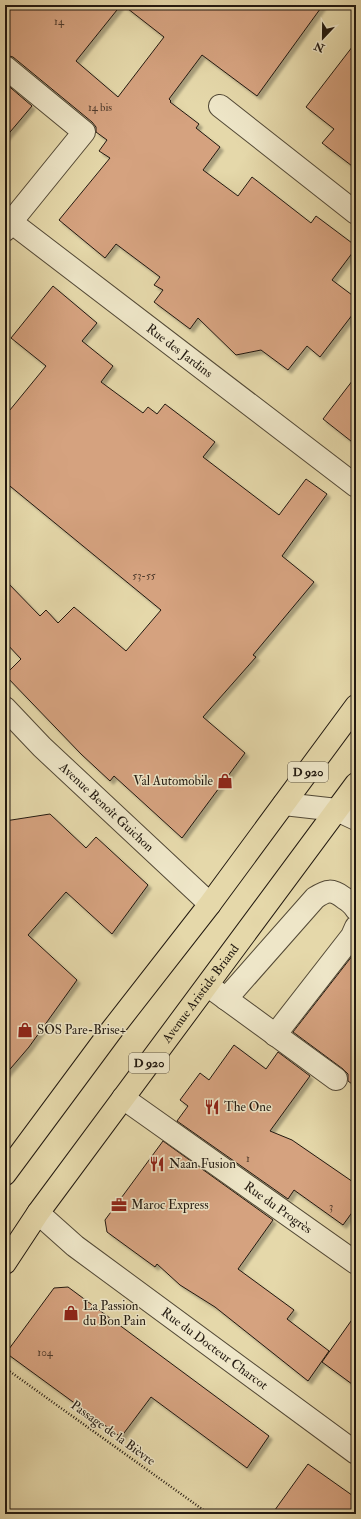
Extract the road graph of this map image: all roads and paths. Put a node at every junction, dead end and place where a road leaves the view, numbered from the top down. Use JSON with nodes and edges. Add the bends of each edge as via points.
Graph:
{"nodes":[{"id":1,"x":5,"y":67,"type":"edge"},
{"id":2,"x":220,"y":106,"type":"dead end"},
{"id":3,"x":356,"y":213,"type":"edge"},
{"id":4,"x":8,"y":226,"type":"edge"},
{"id":5,"x":356,"y":486,"type":"edge"},
{"id":6,"x":356,"y":706,"type":"edge"},
{"id":7,"x":5,"y":708,"type":"edge"},
{"id":8,"x":356,"y":784,"type":"edge"},
{"id":9,"x":284,"y":804,"type":"junction"},
{"id":10,"x":346,"y":814,"type":"edge"},
{"id":11,"x":210,"y":904,"type":"junction"},
{"id":12,"x":356,"y":909,"type":"edge"},
{"id":13,"x":356,"y":927,"type":"edge"},
{"id":14,"x":206,"y":985,"type":"junction"},
{"id":15,"x":226,"y":999,"type":"junction"},
{"id":16,"x":275,"y":1035,"type":"junction"},
{"id":17,"x":336,"y":1079,"type":"dead end"},
{"id":18,"x":122,"y":1098,"type":"junction"},
{"id":19,"x":5,"y":1174,"type":"edge"},
{"id":20,"x":38,"y":1213,"type":"junction"},
{"id":21,"x":5,"y":1263,"type":"edge"},
{"id":22,"x":356,"y":1263,"type":"edge"},
{"id":23,"x":5,"y":1368,"type":"edge"},
{"id":24,"x":356,"y":1453,"type":"edge"},
{"id":25,"x":209,"y":1514,"type":"edge"}],
"edges":[{"from":1,"to":4,"type":"street","via":[[84,132]]},
{"from":2,"to":3,"type":"street"},
{"from":4,"to":5,"type":"street","name":"Rue des Jardins"},
{"from":6,"to":9,"type":"main road","number":"D 920"},
{"from":7,"to":11,"type":"street","name":"Avenue Benoît Guichon","via":[[42,747]]},
{"from":8,"to":10,"type":"main road","name":"Avenue Aristide Briand","number":"D 920"},
{"from":9,"to":10,"type":"street"},
{"from":9,"to":11,"type":"main road","number":"D 920"},
{"from":10,"to":14,"type":"main road","name":"Avenue Aristide Briand","number":"D 920"},
{"from":11,"to":19,"type":"main road","number":"D 920","via":[[111,1031]]},
{"from":12,"to":15,"type":"street","via":[[336,892],[325,892],[315,898]]},
{"from":13,"to":16,"type":"street","via":[[352,936]]},
{"from":14,"to":15,"type":"street"},
{"from":14,"to":18,"type":"main road","name":"Avenue Aristide Briand","number":"D 920"},
{"from":15,"to":16,"type":"street"},
{"from":16,"to":17,"type":"street"},
{"from":18,"to":20,"type":"main road","name":"Avenue Aristide Briand","number":"D 920"},
{"from":18,"to":22,"type":"street","name":"Rue du Progrès"},
{"from":20,"to":21,"type":"main road","name":"Avenue Aristide Briand","number":"D 920"},
{"from":20,"to":24,"type":"street","name":"Rue du Docteur Charcot","via":[[75,1246]]},
{"from":23,"to":25,"type":"path","name":"Passage de la Bièvre"}]}
